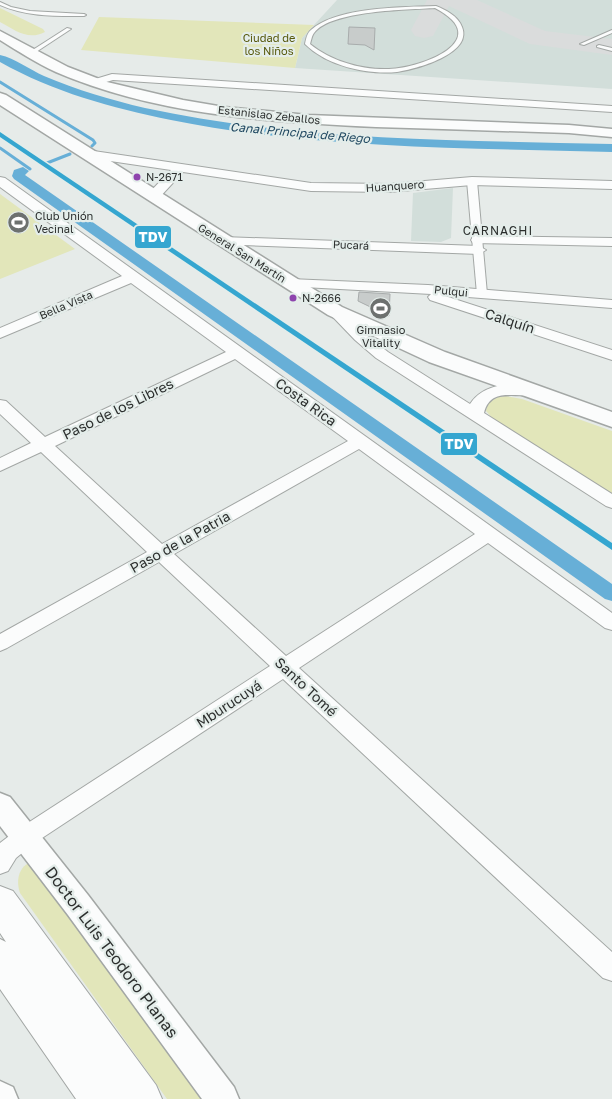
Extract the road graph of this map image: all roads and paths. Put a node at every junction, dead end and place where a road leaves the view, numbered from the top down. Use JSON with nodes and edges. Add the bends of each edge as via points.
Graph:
{"nodes":[{"id":1,"x":0,"y":3,"type":"edge"},
{"id":2,"x":436,"y":7,"type":"joint"},
{"id":3,"x":84,"y":15,"type":"dead end"},
{"id":4,"x":69,"y":29,"type":"dead end"},
{"id":5,"x":612,"y":30,"type":"edge"},
{"id":6,"x":0,"y":36,"type":"edge"},
{"id":7,"x":582,"y":44,"type":"dead end"},
{"id":8,"x":600,"y":46,"type":"dead end"},
{"id":9,"x":612,"y":50,"type":"edge"},
{"id":10,"x":31,"y":53,"type":"junction"},
{"id":11,"x":96,"y":82,"type":"junction"},
{"id":12,"x":0,"y":98,"type":"edge"},
{"id":13,"x":612,"y":109,"type":"edge"},
{"id":14,"x":612,"y":133,"type":"edge"},
{"id":15,"x":88,"y":154,"type":"junction"},
{"id":16,"x":179,"y":169,"type":"junction"},
{"id":17,"x":0,"y":181,"type":"edge"},
{"id":18,"x":472,"y":181,"type":"junction"},
{"id":19,"x":612,"y":185,"type":"edge"},
{"id":20,"x":153,"y":196,"type":"junction"},
{"id":21,"x":223,"y":241,"type":"junction"},
{"id":22,"x":612,"y":242,"type":"edge"},
{"id":23,"x":478,"y":245,"type":"junction"},
{"id":24,"x":133,"y":277,"type":"junction"},
{"id":25,"x":290,"y":283,"type":"junction"},
{"id":26,"x":407,"y":287,"type":"junction"},
{"id":27,"x":482,"y":294,"type":"junction"},
{"id":28,"x":612,"y":304,"type":"edge"},
{"id":29,"x":335,"y":311,"type":"junction"},
{"id":30,"x":0,"y":333,"type":"edge"},
{"id":31,"x":237,"y":352,"type":"junction"},
{"id":32,"x":612,"y":356,"type":"edge"},
{"id":33,"x":528,"y":390,"type":"junction"},
{"id":34,"x":0,"y":405,"type":"edge"},
{"id":35,"x":475,"y":414,"type":"junction"},
{"id":36,"x":612,"y":420,"type":"edge"},
{"id":37,"x":360,"y":441,"type":"junction"},
{"id":38,"x":43,"y":445,"type":"junction"},
{"id":39,"x":0,"y":465,"type":"edge"},
{"id":40,"x":612,"y":502,"type":"edge"},
{"id":41,"x":488,"y":534,"type":"junction"},
{"id":42,"x":161,"y":553,"type":"junction"},
{"id":43,"x":612,"y":623,"type":"edge"},
{"id":44,"x":0,"y":643,"type":"edge"},
{"id":45,"x":285,"y":667,"type":"junction"},
{"id":46,"x":0,"y":805,"type":"edge"},
{"id":47,"x":25,"y":837,"type":"junction"},
{"id":48,"x":0,"y":864,"type":"edge"},
{"id":49,"x":3,"y":904,"type":"edge"},
{"id":50,"x":0,"y":957,"type":"edge"},
{"id":51,"x":612,"y":969,"type":"edge"},
{"id":52,"x":100,"y":1099,"type":"edge"},
{"id":53,"x":142,"y":1099,"type":"edge"},
{"id":54,"x":222,"y":1099,"type":"edge"}],
"edges":[{"from":1,"to":3,"type":"lane","via":[[34,14]]},
{"from":2,"to":2,"type":"lane","via":[[340,17],[313,30],[307,44],[322,55],[364,69],[392,71],[412,67],[440,57],[460,42],[459,24]]},
{"from":4,"to":10,"type":"lane"},
{"from":5,"to":7,"type":"lane"},
{"from":6,"to":10,"type":"street","name":"Estanislao Zeballos"},
{"from":8,"to":9,"type":"lane"},
{"from":10,"to":11,"type":"street","name":"Estanislao Zeballos"},
{"from":11,"to":13,"type":"street","via":[[112,77]]},
{"from":11,"to":14,"type":"street","name":"Estanislao Zeballos","via":[[187,105],[275,118]]},
{"from":12,"to":15,"type":"main road","name":"General San Martín"},
{"from":15,"to":16,"type":"street","name":"Huanquero"},
{"from":15,"to":20,"type":"main road","name":"General San Martín"},
{"from":16,"to":18,"type":"street","name":"Huanquero","via":[[329,188],[389,188]]},
{"from":16,"to":20,"type":"street"},
{"from":17,"to":24,"type":"street","name":"Costa Rica"},
{"from":18,"to":19,"type":"street","name":"Huanquero"},
{"from":18,"to":23,"type":"street"},
{"from":20,"to":21,"type":"main road","name":"General San Martín"},
{"from":21,"to":23,"type":"street","name":"Pucará"},
{"from":21,"to":25,"type":"main road","name":"General San Martín"},
{"from":22,"to":23,"type":"street","name":"Pucará"},
{"from":23,"to":27,"type":"street"},
{"from":24,"to":30,"type":"street","name":"Bella Vista"},
{"from":24,"to":31,"type":"street","name":"Costa Rica"},
{"from":25,"to":26,"type":"street","name":"Pulqui"},
{"from":25,"to":29,"type":"main road","name":"General San Martín"},
{"from":26,"to":27,"type":"street","name":"Pulqui"},
{"from":26,"to":32,"type":"street","name":"Calquín"},
{"from":27,"to":28,"type":"street","name":"Pulqui"},
{"from":29,"to":33,"type":"main road","name":"General San Martín","via":[[407,344]]},
{"from":29,"to":35,"type":"street","via":[[371,346]]},
{"from":31,"to":37,"type":"street","name":"Costa Rica"},
{"from":31,"to":38,"type":"street","name":"Paso de los Libres"},
{"from":33,"to":35,"type":"street","via":[[506,388],[490,393],[479,402]]},
{"from":33,"to":36,"type":"main road","name":"General San Martín"},
{"from":34,"to":38,"type":"street","name":"Santo Tomé"},
{"from":35,"to":40,"type":"street"},
{"from":37,"to":41,"type":"street","name":"Costa Rica"},
{"from":37,"to":42,"type":"street","name":"Paso de la Patria"},
{"from":38,"to":39,"type":"street","name":"Paso de los Libres"},
{"from":38,"to":42,"type":"street","name":"Santo Tomé"},
{"from":41,"to":43,"type":"street","name":"Costa Rica"},
{"from":41,"to":45,"type":"street","name":"Mburucuyá"},
{"from":42,"to":44,"type":"street","name":"Paso de la Patria"},
{"from":42,"to":45,"type":"street","name":"Santo Tomé"},
{"from":45,"to":47,"type":"street","name":"Mburucuyá"},
{"from":45,"to":51,"type":"street","name":"Santo Tomé"},
{"from":46,"to":47,"type":"street","name":"Doctor Luis Teodoro Planas"},
{"from":47,"to":48,"type":"street","name":"Mburucuyá","via":[[8,851]]},
{"from":47,"to":54,"type":"street","name":"Doctor Luis Teodoro Planas"},
{"from":49,"to":53,"type":"highway"},
{"from":50,"to":52,"type":"highway"}]}
